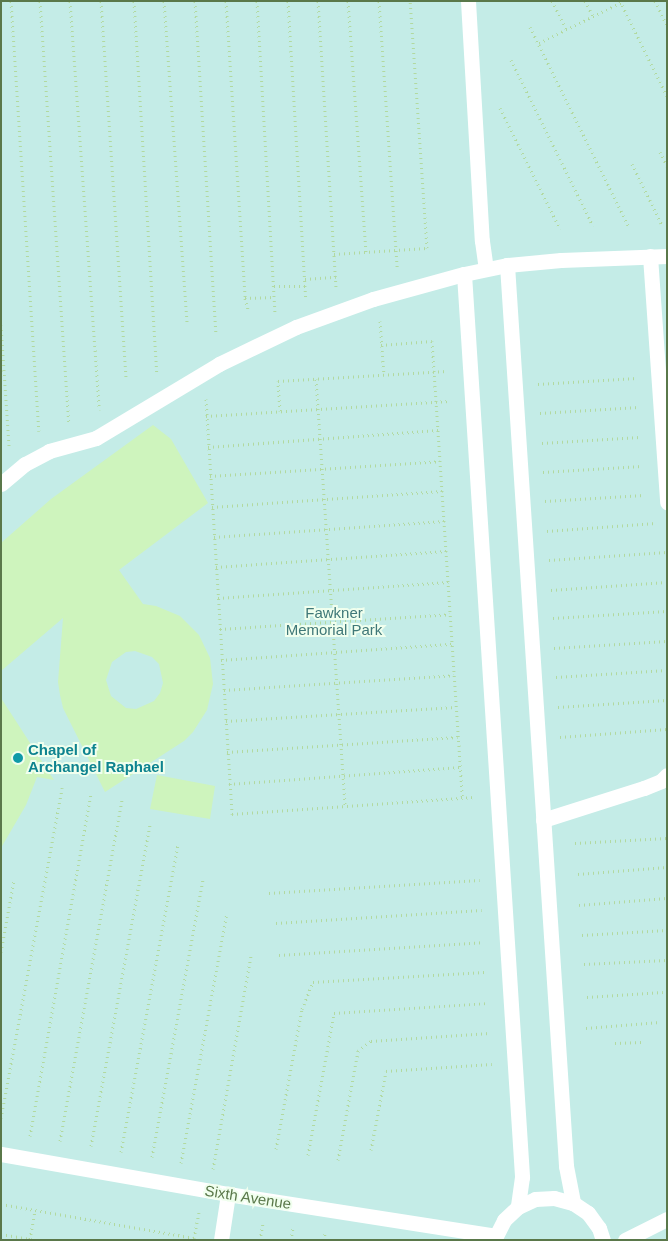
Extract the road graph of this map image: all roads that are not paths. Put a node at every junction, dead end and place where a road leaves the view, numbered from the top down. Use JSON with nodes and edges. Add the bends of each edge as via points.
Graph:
{"nodes":[{"id":1,"x":468,"y":1,"type":"edge"},
{"id":2,"x":650,"y":256,"type":"junction"},
{"id":3,"x":667,"y":256,"type":"edge"},
{"id":4,"x":507,"y":265,"type":"junction"},
{"id":5,"x":486,"y":268,"type":"junction"},
{"id":6,"x":464,"y":274,"type":"junction"},
{"id":7,"x":1,"y":484,"type":"edge"},
{"id":8,"x":666,"y":494,"type":"edge"},
{"id":9,"x":667,"y":502,"type":"edge"},
{"id":10,"x":667,"y":775,"type":"edge"},
{"id":11,"x":543,"y":820,"type":"junction"},
{"id":12,"x":1,"y":1154,"type":"edge"},
{"id":13,"x":228,"y":1194,"type":"junction"},
{"id":14,"x":573,"y":1203,"type":"junction"},
{"id":15,"x":518,"y":1207,"type":"junction"},
{"id":16,"x":667,"y":1219,"type":"edge"},
{"id":17,"x":495,"y":1238,"type":"edge"},
{"id":18,"x":221,"y":1240,"type":"edge"},
{"id":19,"x":603,"y":1240,"type":"edge"},
{"id":20,"x":625,"y":1240,"type":"edge"}],
"edges":[{"from":1,"to":5,"type":"lane"},
{"from":2,"to":3,"type":"lane"},
{"from":2,"to":4,"type":"lane"},
{"from":2,"to":8,"type":"lane"},
{"from":4,"to":5,"type":"lane"},
{"from":4,"to":11,"type":"lane"},
{"from":5,"to":6,"type":"lane"},
{"from":6,"to":7,"type":"lane","via":[[378,298],[276,336],[207,371],[100,435],[49,451],[25,464]]},
{"from":6,"to":15,"type":"lane","via":[[522,1177]]},
{"from":8,"to":9,"type":"lane"},
{"from":10,"to":11,"type":"lane","via":[[644,788]]},
{"from":11,"to":14,"type":"lane","via":[[566,1166]]},
{"from":12,"to":13,"type":"lane","name":"Sixth Avenue"},
{"from":13,"to":17,"type":"lane","name":"Sixth Avenue"},
{"from":13,"to":18,"type":"lane"},
{"from":14,"to":15,"type":"lane","via":[[554,1198],[535,1199]]},
{"from":14,"to":19,"type":"lane","via":[[588,1213]]},
{"from":15,"to":17,"type":"lane","via":[[504,1220]]},
{"from":16,"to":20,"type":"lane"}]}
